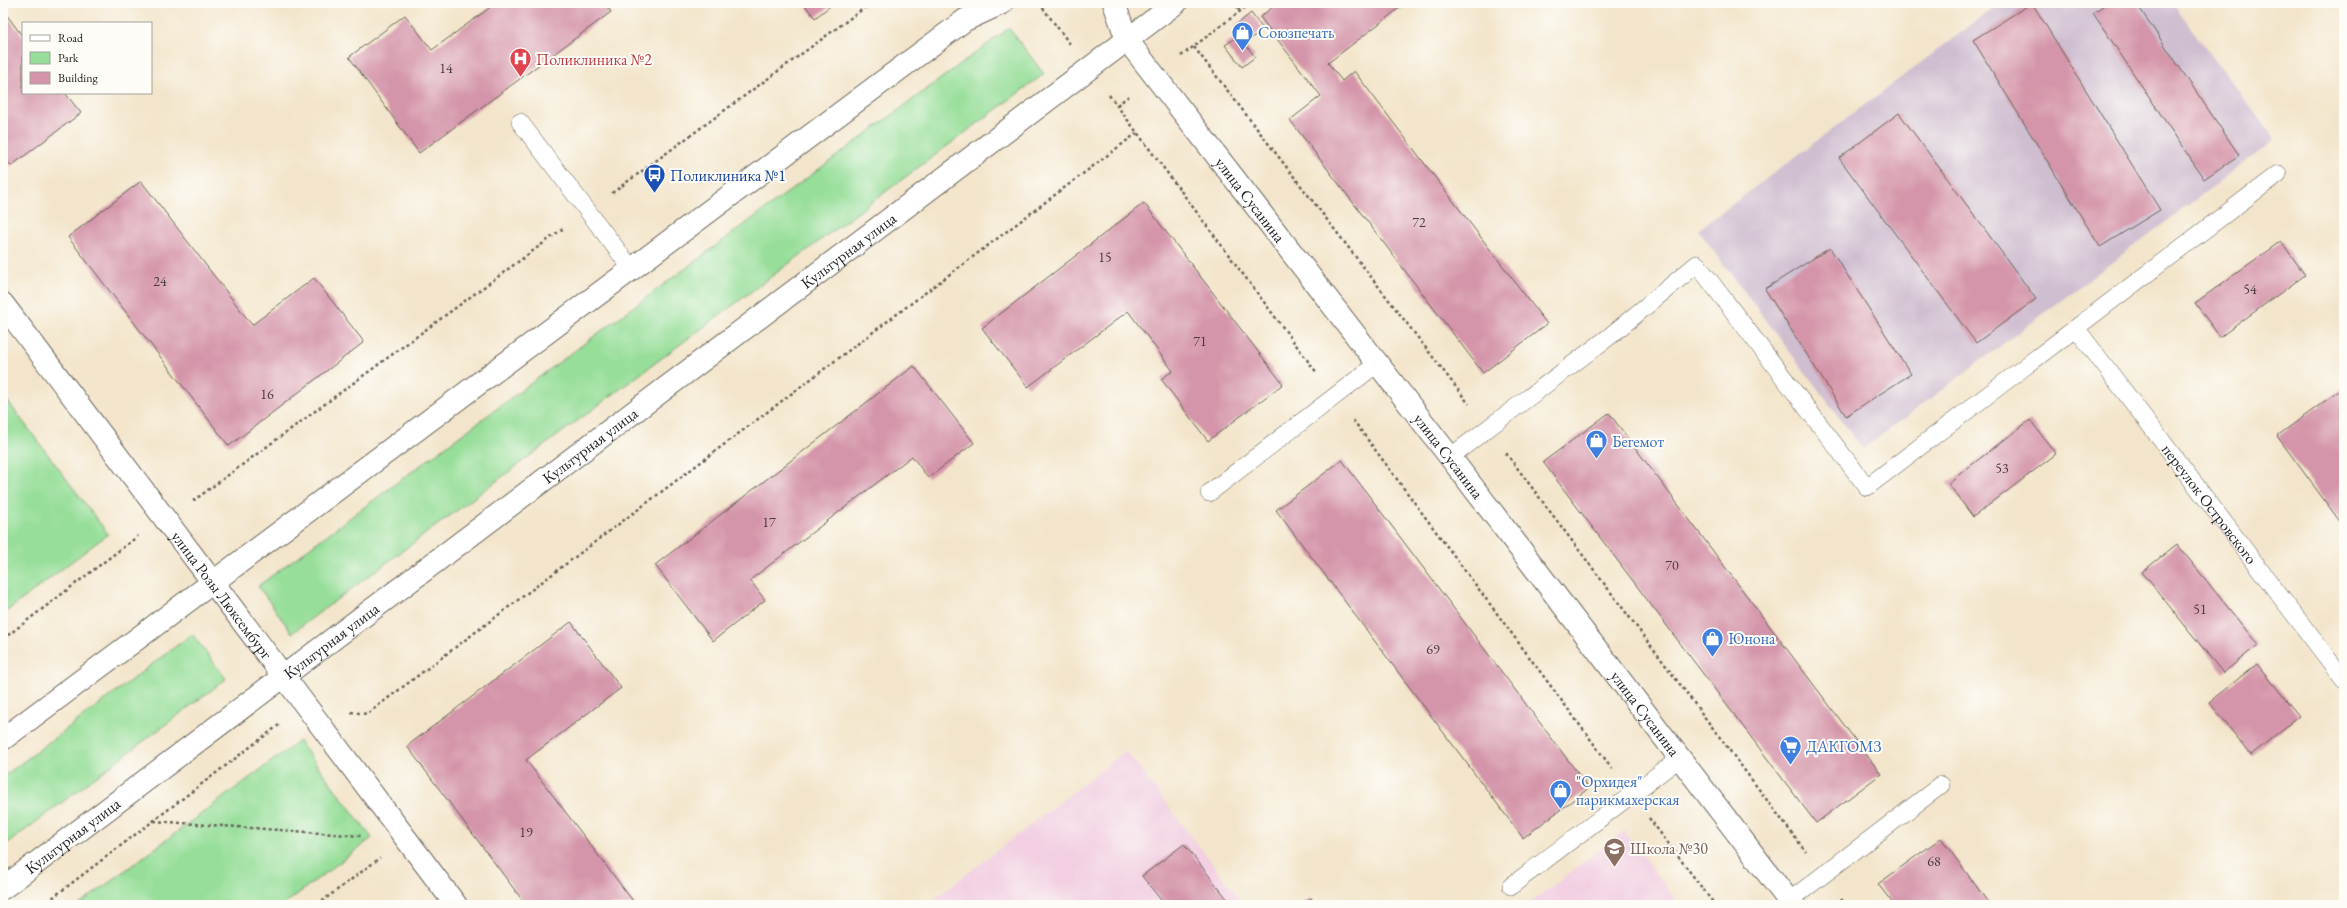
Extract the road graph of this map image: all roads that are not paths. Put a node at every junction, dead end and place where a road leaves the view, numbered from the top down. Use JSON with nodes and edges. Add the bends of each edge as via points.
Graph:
{"nodes":[{"id":1,"x":1002,"y":3,"type":"edge"},
{"id":2,"x":1114,"y":3,"type":"edge"},
{"id":3,"x":1176,"y":3,"type":"edge"},
{"id":4,"x":1127,"y":40,"type":"junction"},
{"id":5,"x":520,"y":122,"type":"dead end"},
{"id":6,"x":2278,"y":174,"type":"dead end"},
{"id":7,"x":631,"y":268,"type":"junction"},
{"id":8,"x":3,"y":304,"type":"edge"},
{"id":9,"x":2076,"y":328,"type":"junction"},
{"id":10,"x":1378,"y":364,"type":"junction"},
{"id":11,"x":1450,"y":457,"type":"junction"},
{"id":12,"x":1209,"y":493,"type":"dead end"},
{"id":13,"x":213,"y":580,"type":"junction"},
{"id":14,"x":283,"y":675,"type":"junction"},
{"id":15,"x":2344,"y":680,"type":"edge"},
{"id":16,"x":3,"y":739,"type":"edge"},
{"id":17,"x":1680,"y":758,"type":"junction"},
{"id":18,"x":1941,"y":785,"type":"dead end"},
{"id":19,"x":1511,"y":886,"type":"dead end"},
{"id":20,"x":3,"y":888,"type":"edge"},
{"id":21,"x":1791,"y":903,"type":"edge"},
{"id":22,"x":456,"y":905,"type":"edge"}],
"edges":[{"from":1,"to":7,"type":"street","via":[[965,20]]},
{"from":2,"to":4,"type":"street","name":"улица Сусанина"},
{"from":3,"to":4,"type":"street","name":"Культурная улица"},
{"from":4,"to":10,"type":"street","name":"улица Сусанина"},
{"from":4,"to":14,"type":"street","name":"Культурная улица"},
{"from":5,"to":7,"type":"lane"},
{"from":6,"to":9,"type":"lane"},
{"from":7,"to":13,"type":"street"},
{"from":8,"to":13,"type":"street","name":"улица Розы Люксембург"},
{"from":9,"to":11,"type":"lane","via":[[1867,487],[1697,264],[1610,336]]},
{"from":9,"to":15,"type":"lane","name":"переулок Островского"},
{"from":10,"to":11,"type":"street","name":"улица Сусанина"},
{"from":10,"to":12,"type":"lane"},
{"from":11,"to":17,"type":"street","name":"улица Сусанина"},
{"from":13,"to":14,"type":"street","name":"улица Розы Люксембург"},
{"from":13,"to":16,"type":"street"},
{"from":14,"to":20,"type":"street","name":"Культурная улица"},
{"from":14,"to":22,"type":"street","name":"улица Розы Люксембург"},
{"from":17,"to":19,"type":"lane"},
{"from":17,"to":21,"type":"street","name":"улица Сусанина"},
{"from":18,"to":21,"type":"lane"}]}
